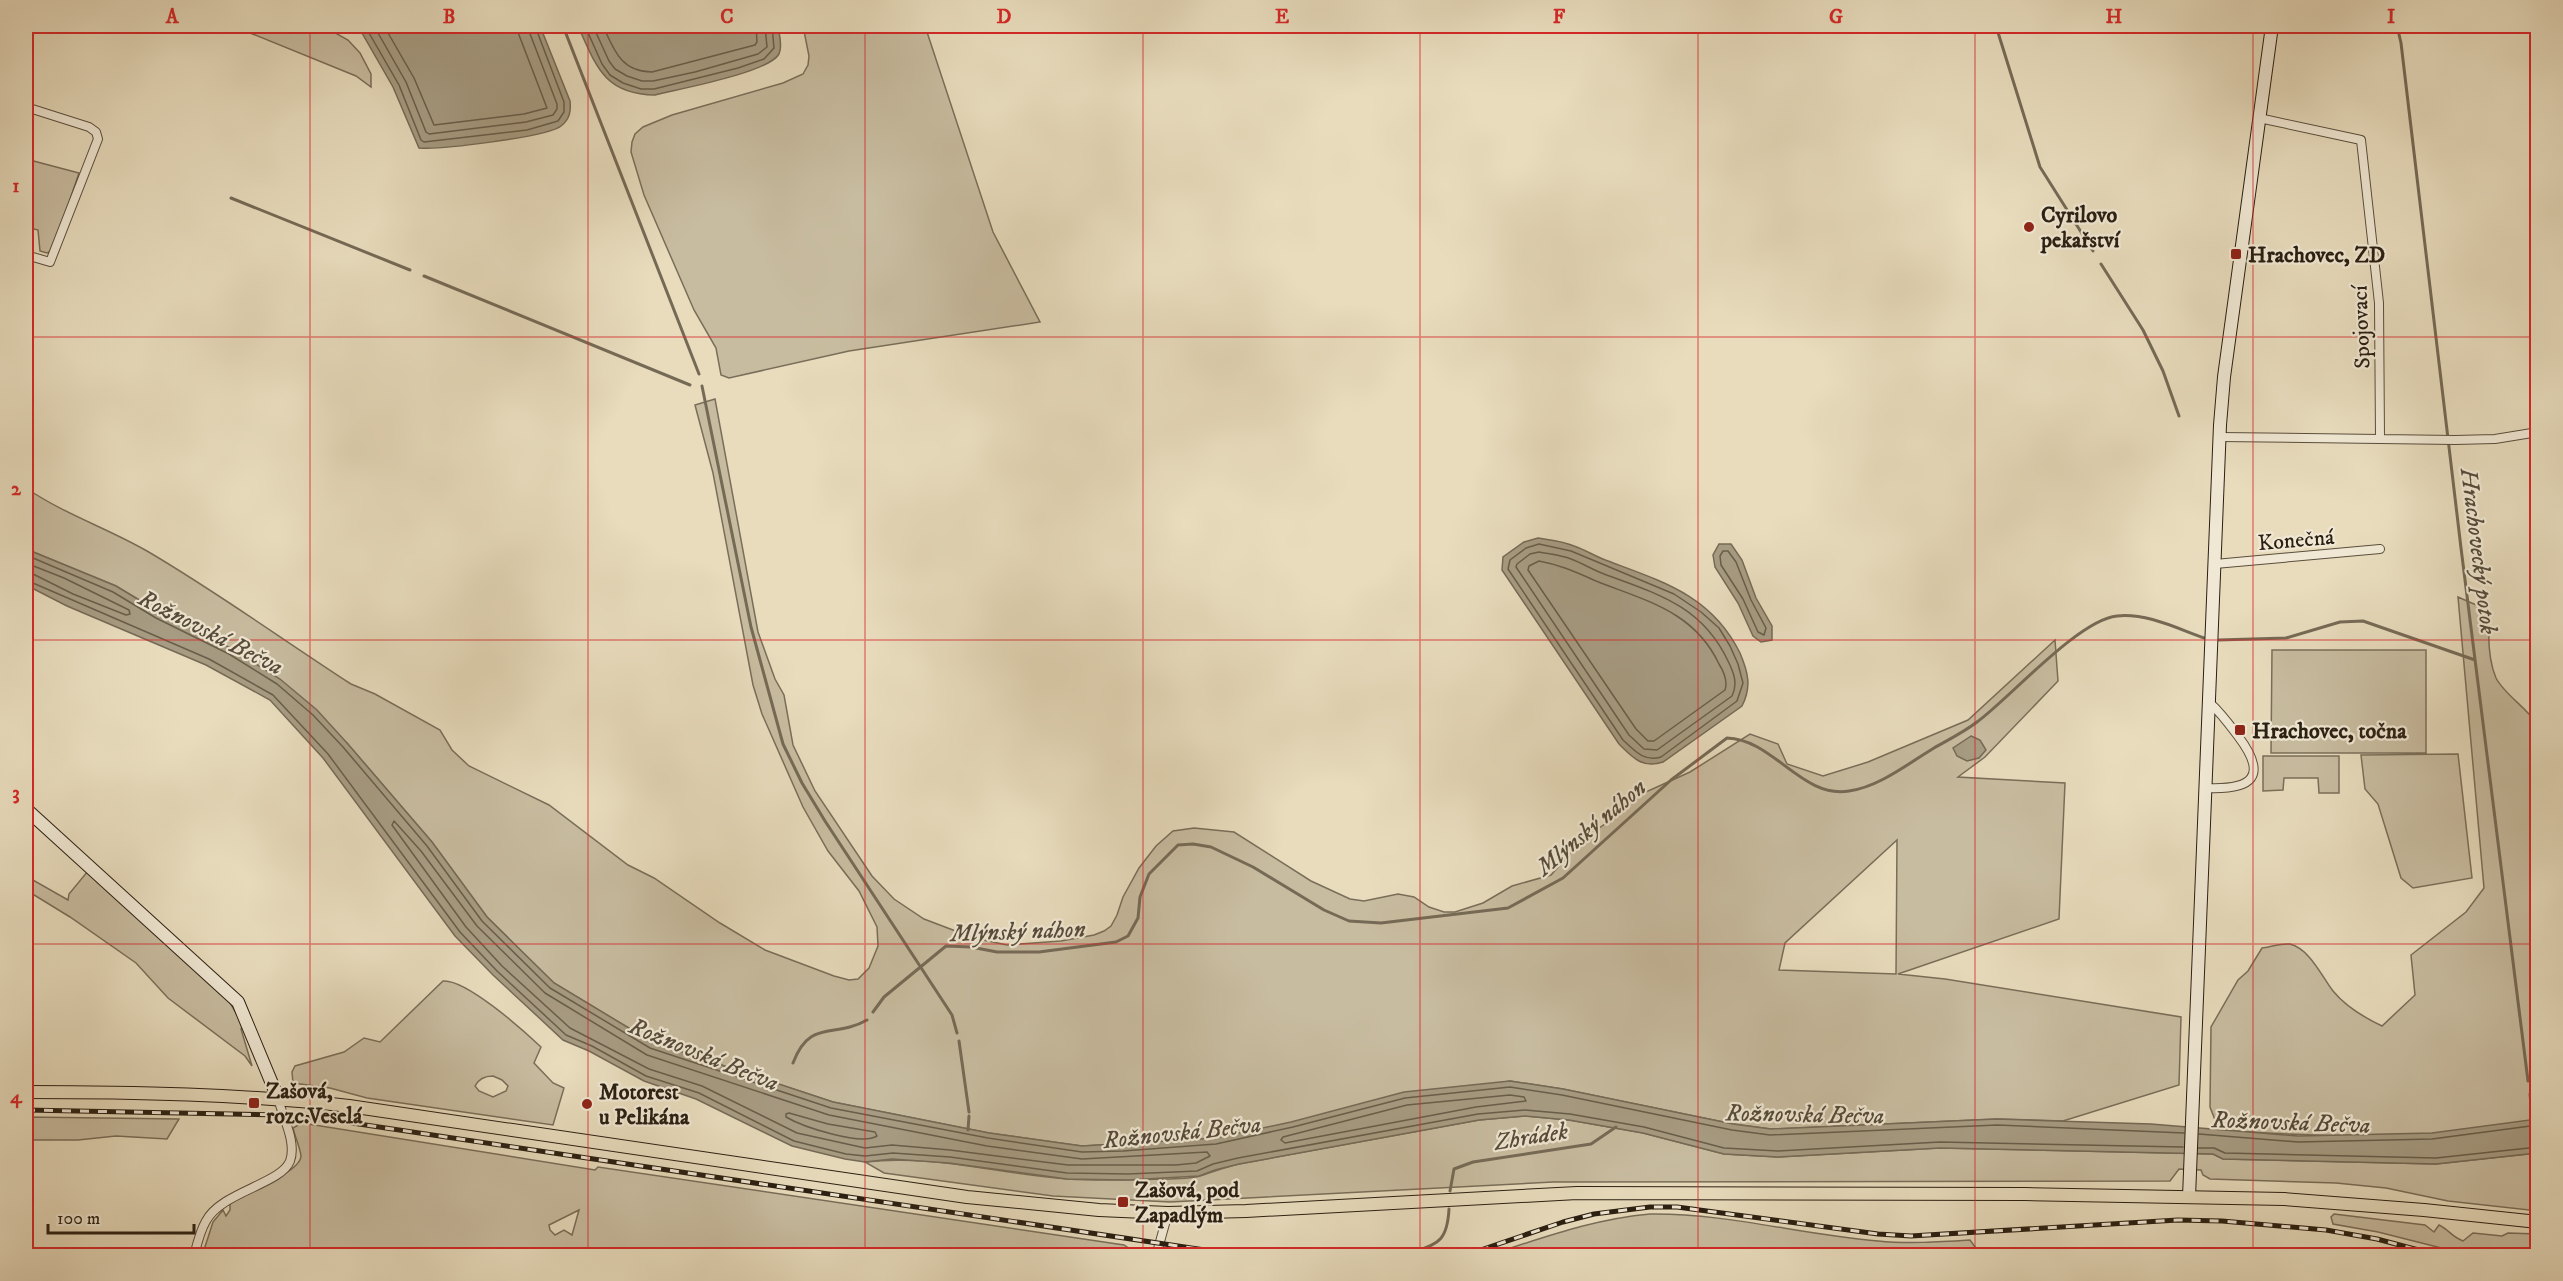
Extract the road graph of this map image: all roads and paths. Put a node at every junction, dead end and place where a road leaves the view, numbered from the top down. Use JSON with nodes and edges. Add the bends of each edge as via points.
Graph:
{"nodes":[{"id":1,"x":2272,"y":26,"type":"edge"},
{"id":2,"x":26,"y":107,"type":"edge"},
{"id":3,"x":2259,"y":118,"type":"junction"},
{"id":4,"x":26,"y":255,"type":"edge"},
{"id":5,"x":2538,"y":432,"type":"edge"},
{"id":6,"x":2220,"y":437,"type":"junction"},
{"id":7,"x":2380,"y":438,"type":"junction"},
{"id":8,"x":2380,"y":549,"type":"dead end"},
{"id":9,"x":2215,"y":564,"type":"junction"},
{"id":10,"x":2210,"y":703,"type":"junction"},
{"id":11,"x":2206,"y":788,"type":"junction"},
{"id":12,"x":26,"y":809,"type":"edge"},
{"id":13,"x":26,"y":1092,"type":"edge"},
{"id":14,"x":278,"y":1098,"type":"junction"},
{"id":15,"x":2188,"y":1197,"type":"junction"},
{"id":16,"x":1168,"y":1213,"type":"junction"},
{"id":17,"x":2538,"y":1222,"type":"edge"},
{"id":18,"x":194,"y":1256,"type":"edge"},
{"id":19,"x":1156,"y":1256,"type":"edge"}],
"edges":[{"from":1,"to":3,"type":"street"},
{"from":2,"to":4,"type":"street","via":[[89,127],[98,139],[50,262]]},
{"from":3,"to":6,"type":"street","via":[[2224,377]]},
{"from":3,"to":7,"type":"street","name":"Spojovací","via":[[2361,140],[2379,303]]},
{"from":5,"to":7,"type":"street","via":[[2495,439]]},
{"from":6,"to":7,"type":"street"},
{"from":6,"to":9,"type":"street"},
{"from":8,"to":9,"type":"street","name":"Konečná"},
{"from":9,"to":10,"type":"street"},
{"from":10,"to":11,"type":"street"},
{"from":10,"to":11,"type":"street","via":[[2247,748],[2255,767],[2252,776],[2240,786]]},
{"from":11,"to":15,"type":"street"},
{"from":12,"to":14,"type":"street","via":[[238,1002]]},
{"from":13,"to":14,"type":"main road"},
{"from":14,"to":16,"type":"main road","via":[[978,1199]]},
{"from":14,"to":18,"type":"street","via":[[291,1143],[291,1160],[283,1173],[239,1194],[206,1219]]},
{"from":15,"to":16,"type":"main road","via":[[1577,1193]]},
{"from":15,"to":17,"type":"main road","via":[[2331,1202]]},
{"from":16,"to":19,"type":"street"}]}
